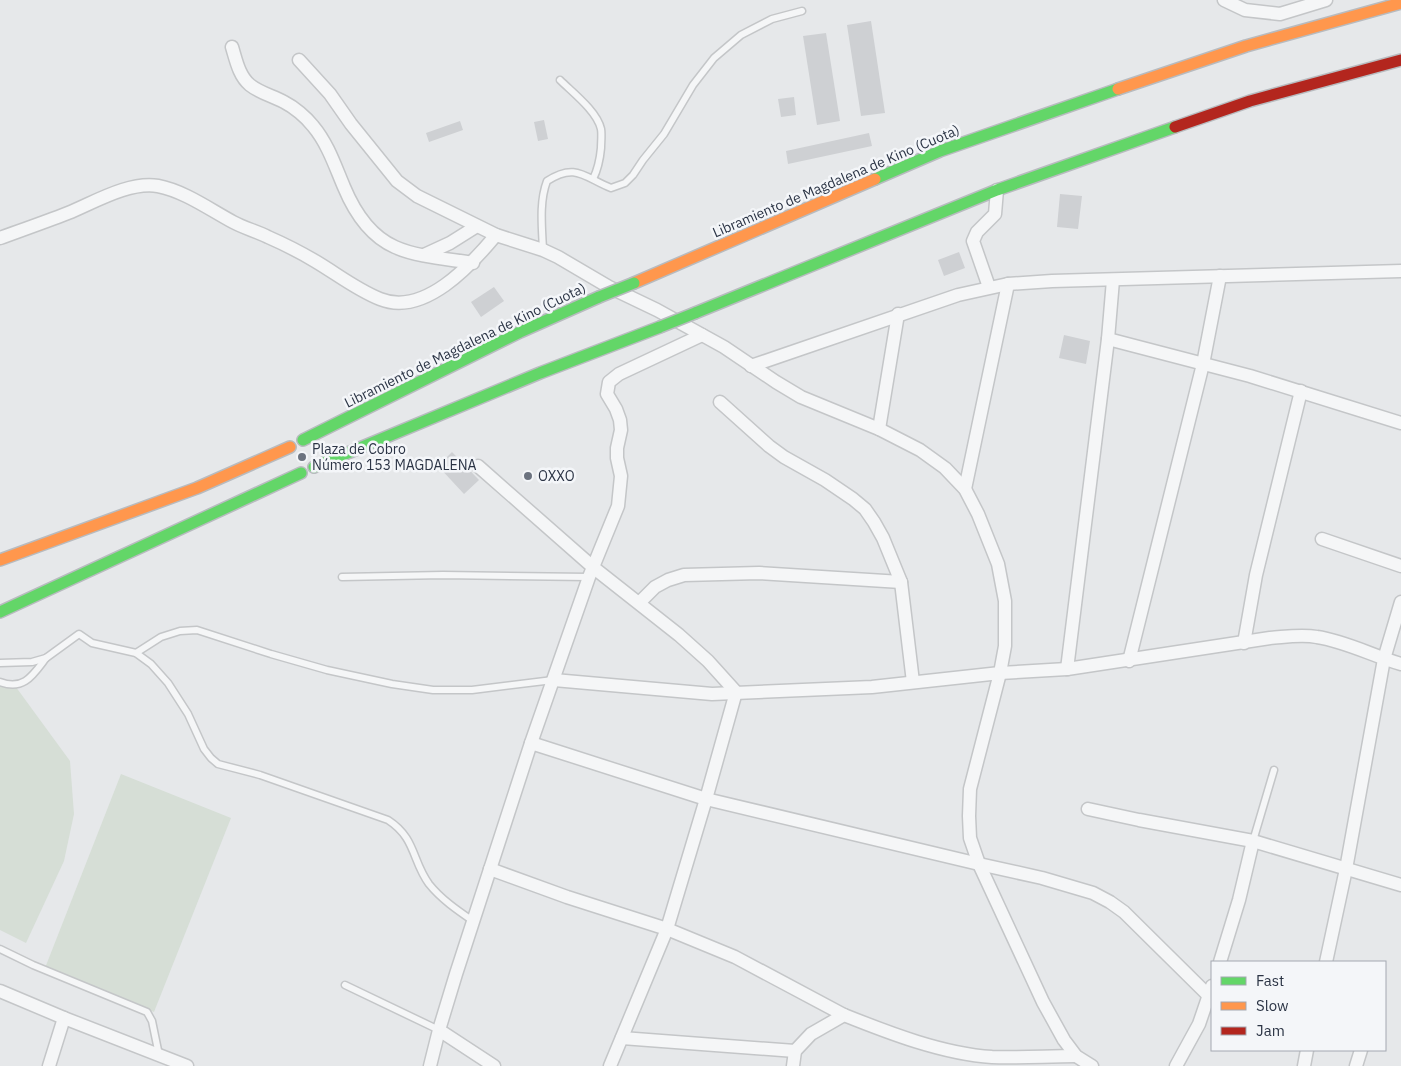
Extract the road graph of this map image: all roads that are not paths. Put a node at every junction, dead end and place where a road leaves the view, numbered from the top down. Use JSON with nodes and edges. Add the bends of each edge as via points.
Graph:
{"nodes":[{"id":1,"x":1224,"y":0,"type":"edge"},
{"id":2,"x":1326,"y":0,"type":"edge"},
{"id":3,"x":1401,"y":3,"type":"edge"},
{"id":4,"x":802,"y":11,"type":"dead end"},
{"id":5,"x":232,"y":48,"type":"dead end"},
{"id":6,"x":299,"y":60,"type":"dead end"},
{"id":7,"x":1401,"y":60,"type":"edge"},
{"id":8,"x":560,"y":80,"type":"dead end"},
{"id":9,"x":593,"y":179,"type":"junction"},
{"id":10,"x":997,"y":190,"type":"junction"},
{"id":11,"x":477,"y":226,"type":"junction"},
{"id":12,"x":496,"y":236,"type":"junction"},
{"id":13,"x":0,"y":238,"type":"edge"},
{"id":14,"x":542,"y":250,"type":"junction"},
{"id":15,"x":424,"y":255,"type":"junction"},
{"id":16,"x":473,"y":263,"type":"junction"},
{"id":17,"x":1401,"y":271,"type":"edge"},
{"id":18,"x":1220,"y":276,"type":"junction"},
{"id":19,"x":1113,"y":280,"type":"junction"},
{"id":20,"x":1008,"y":284,"type":"junction"},
{"id":21,"x":989,"y":287,"type":"junction"},
{"id":22,"x":898,"y":314,"type":"junction"},
{"id":23,"x":702,"y":335,"type":"junction"},
{"id":24,"x":1108,"y":339,"type":"junction"},
{"id":25,"x":1204,"y":364,"type":"junction"},
{"id":26,"x":751,"y":366,"type":"junction"},
{"id":27,"x":1301,"y":392,"type":"junction"},
{"id":28,"x":720,"y":402,"type":"dead end"},
{"id":29,"x":1401,"y":423,"type":"edge"},
{"id":30,"x":879,"y":429,"type":"junction"},
{"id":31,"x":303,"y":440,"type":"dead end"},
{"id":32,"x":290,"y":446,"type":"dead end"},
{"id":33,"x":478,"y":466,"type":"dead end"},
{"id":34,"x":314,"y":467,"type":"dead end"},
{"id":35,"x":301,"y":473,"type":"dead end"},
{"id":36,"x":965,"y":489,"type":"junction"},
{"id":37,"x":1322,"y":539,"type":"dead end"},
{"id":38,"x":0,"y":560,"type":"edge"},
{"id":39,"x":1401,"y":566,"type":"edge"},
{"id":40,"x":592,"y":572,"type":"junction"},
{"id":41,"x":342,"y":577,"type":"dead end"},
{"id":42,"x":901,"y":582,"type":"junction"},
{"id":43,"x":640,"y":602,"type":"junction"},
{"id":44,"x":1401,"y":602,"type":"edge"},
{"id":45,"x":0,"y":612,"type":"edge"},
{"id":46,"x":1244,"y":642,"type":"junction"},
{"id":47,"x":136,"y":653,"type":"junction"},
{"id":48,"x":46,"y":658,"type":"junction"},
{"id":49,"x":1384,"y":659,"type":"junction"},
{"id":50,"x":1129,"y":661,"type":"junction"},
{"id":51,"x":0,"y":663,"type":"edge"},
{"id":52,"x":1401,"y":664,"type":"edge"},
{"id":53,"x":1067,"y":669,"type":"junction"},
{"id":54,"x":1000,"y":673,"type":"junction"},
{"id":55,"x":554,"y":680,"type":"junction"},
{"id":56,"x":0,"y":682,"type":"edge"},
{"id":57,"x":913,"y":682,"type":"junction"},
{"id":58,"x":736,"y":692,"type":"junction"},
{"id":59,"x":531,"y":744,"type":"junction"},
{"id":60,"x":1274,"y":770,"type":"dead end"},
{"id":61,"x":706,"y":798,"type":"junction"},
{"id":62,"x":1088,"y":809,"type":"dead end"},
{"id":63,"x":1253,"y":841,"type":"junction"},
{"id":64,"x":979,"y":864,"type":"junction"},
{"id":65,"x":490,"y":869,"type":"junction"},
{"id":66,"x":1346,"y":869,"type":"junction"},
{"id":67,"x":1401,"y":885,"type":"edge"},
{"id":68,"x":473,"y":921,"type":"junction"},
{"id":69,"x":667,"y":929,"type":"junction"},
{"id":70,"x":0,"y":949,"type":"edge"},
{"id":71,"x":1220,"y":961,"type":"edge"},
{"id":72,"x":1326,"y":961,"type":"edge"},
{"id":73,"x":345,"y":985,"type":"dead end"},
{"id":74,"x":0,"y":991,"type":"edge"},
{"id":75,"x":1211,"y":991,"type":"edge"},
{"id":76,"x":844,"y":1015,"type":"junction"},
{"id":77,"x":64,"y":1018,"type":"junction"},
{"id":78,"x":439,"y":1030,"type":"junction"},
{"id":79,"x":622,"y":1038,"type":"junction"},
{"id":80,"x":1307,"y":1051,"type":"edge"},
{"id":81,"x":1361,"y":1051,"type":"edge"},
{"id":82,"x":796,"y":1052,"type":"junction"},
{"id":83,"x":159,"y":1055,"type":"junction"},
{"id":84,"x":1076,"y":1056,"type":"junction"},
{"id":85,"x":49,"y":1066,"type":"edge"},
{"id":86,"x":186,"y":1066,"type":"edge"},
{"id":87,"x":430,"y":1066,"type":"edge"},
{"id":88,"x":494,"y":1066,"type":"edge"},
{"id":89,"x":610,"y":1066,"type":"edge"},
{"id":90,"x":793,"y":1066,"type":"edge"},
{"id":91,"x":1092,"y":1066,"type":"edge"},
{"id":92,"x":1176,"y":1066,"type":"edge"},
{"id":93,"x":1304,"y":1066,"type":"edge"},
{"id":94,"x":1356,"y":1066,"type":"edge"}],
"edges":[{"from":1,"to":2,"type":"street","via":[[1245,10],[1280,14]]},
{"from":3,"to":31,"type":"highway","name":"Libramiento de Magdalena de Kino (Cuota)","bridge":true,"via":[[1246,46],[940,151],[520,332]]},
{"from":4,"to":9,"type":"lane","via":[[764,23],[741,36],[714,58],[693,84],[664,134],[625,183],[611,188]]},
{"from":5,"to":15,"type":"street","via":[[241,74],[249,84],[284,102],[313,125],[329,151],[360,218],[394,246]]},
{"from":6,"to":11,"type":"street","via":[[330,94],[397,181],[416,196]]},
{"from":7,"to":10,"type":"highway","via":[[1250,101]]},
{"from":8,"to":9,"type":"lane","via":[[588,108],[600,126],[600,158]]},
{"from":9,"to":14,"type":"lane","via":[[576,171],[547,182],[542,201]]},
{"from":10,"to":21,"type":"street","via":[[995,214],[977,232],[974,241]]},
{"from":10,"to":34,"type":"highway","bridge":true},
{"from":11,"to":12,"type":"street"},
{"from":11,"to":15,"type":"street"},
{"from":12,"to":14,"type":"street"},
{"from":12,"to":16,"type":"street"},
{"from":13,"to":16,"type":"street","via":[[126,189],[156,186],[179,193],[236,224],[269,237],[382,300],[408,301],[424,296],[459,276]]},
{"from":14,"to":23,"type":"street"},
{"from":15,"to":16,"type":"street"},
{"from":17,"to":18,"type":"street"},
{"from":18,"to":19,"type":"street"},
{"from":18,"to":25,"type":"street"},
{"from":19,"to":20,"type":"street"},
{"from":19,"to":24,"type":"street"},
{"from":20,"to":21,"type":"street"},
{"from":20,"to":36,"type":"street"},
{"from":21,"to":22,"type":"street"},
{"from":22,"to":26,"type":"street"},
{"from":22,"to":30,"type":"street"},
{"from":23,"to":26,"type":"street"},
{"from":23,"to":40,"type":"street","via":[[618,374],[609,382],[607,394],[621,425],[617,458],[621,491]]},
{"from":24,"to":25,"type":"street"},
{"from":24,"to":53,"type":"street"},
{"from":25,"to":27,"type":"street"},
{"from":25,"to":50,"type":"street"},
{"from":26,"to":30,"type":"street","via":[[801,397]]},
{"from":27,"to":29,"type":"street"},
{"from":27,"to":46,"type":"street","via":[[1256,575]]},
{"from":28,"to":42,"type":"street","via":[[769,446],[825,480],[865,510],[883,538]]},
{"from":30,"to":36,"type":"street","via":[[920,450],[945,468]]},
{"from":32,"to":38,"type":"highway","via":[[196,488]]},
{"from":33,"to":40,"type":"street"},
{"from":35,"to":45,"type":"highway"},
{"from":36,"to":54,"type":"street","via":[[998,564],[1005,601],[1005,646]]},
{"from":37,"to":39,"type":"street"},
{"from":40,"to":41,"type":"lane"},
{"from":40,"to":43,"type":"street"},
{"from":40,"to":55,"type":"street"},
{"from":42,"to":43,"type":"street","via":[[759,573],[684,575],[655,587]]},
{"from":42,"to":57,"type":"street"},
{"from":43,"to":58,"type":"street","via":[[708,661]]},
{"from":44,"to":49,"type":"street"},
{"from":46,"to":49,"type":"street","via":[[1316,636]]},
{"from":46,"to":50,"type":"street"},
{"from":47,"to":48,"type":"lane","via":[[92,643],[79,634]]},
{"from":47,"to":55,"type":"lane","via":[[161,637],[198,630],[327,670],[433,690],[472,690]]},
{"from":47,"to":68,"type":"lane","via":[[168,683],[188,714],[204,749],[218,764],[388,820],[400,827],[428,882],[450,906]]},
{"from":48,"to":51,"type":"lane"},
{"from":48,"to":56,"type":"lane","via":[[32,676],[20,684],[14,686]]},
{"from":49,"to":52,"type":"street"},
{"from":49,"to":66,"type":"street"},
{"from":50,"to":53,"type":"street"},
{"from":53,"to":54,"type":"street"},
{"from":54,"to":57,"type":"street"},
{"from":54,"to":64,"type":"street","via":[[970,788],[970,838]]},
{"from":55,"to":58,"type":"street","via":[[712,694]]},
{"from":55,"to":59,"type":"street"},
{"from":57,"to":58,"type":"street","via":[[872,687]]},
{"from":58,"to":61,"type":"street"},
{"from":59,"to":61,"type":"street"},
{"from":59,"to":65,"type":"street"},
{"from":60,"to":63,"type":"lane"},
{"from":61,"to":64,"type":"street"},
{"from":61,"to":69,"type":"street"},
{"from":62,"to":63,"type":"street"},
{"from":63,"to":66,"type":"street"},
{"from":63,"to":71,"type":"street"},
{"from":64,"to":75,"type":"street","via":[[1042,878],[1093,893],[1110,902]]},
{"from":64,"to":84,"type":"street","via":[[1043,1002]]},
{"from":65,"to":68,"type":"street"},
{"from":65,"to":69,"type":"street"},
{"from":66,"to":67,"type":"street"},
{"from":66,"to":72,"type":"street"},
{"from":68,"to":78,"type":"street"},
{"from":69,"to":76,"type":"street","via":[[735,957]]},
{"from":69,"to":79,"type":"street"},
{"from":70,"to":83,"type":"lane","via":[[147,1012]]},
{"from":73,"to":78,"type":"lane"},
{"from":74,"to":77,"type":"street"},
{"from":75,"to":92,"type":"street","via":[[1199,1024]]},
{"from":76,"to":82,"type":"street","via":[[811,1034]]},
{"from":76,"to":84,"type":"street","via":[[884,1031],[956,1051],[990,1057]]},
{"from":77,"to":83,"type":"street"},
{"from":77,"to":85,"type":"street"},
{"from":78,"to":87,"type":"street"},
{"from":78,"to":88,"type":"street"},
{"from":79,"to":82,"type":"street"},
{"from":79,"to":89,"type":"street"},
{"from":80,"to":93,"type":"street"},
{"from":81,"to":94,"type":"street"},
{"from":82,"to":90,"type":"street"},
{"from":83,"to":86,"type":"street"},
{"from":84,"to":91,"type":"street"}]}
